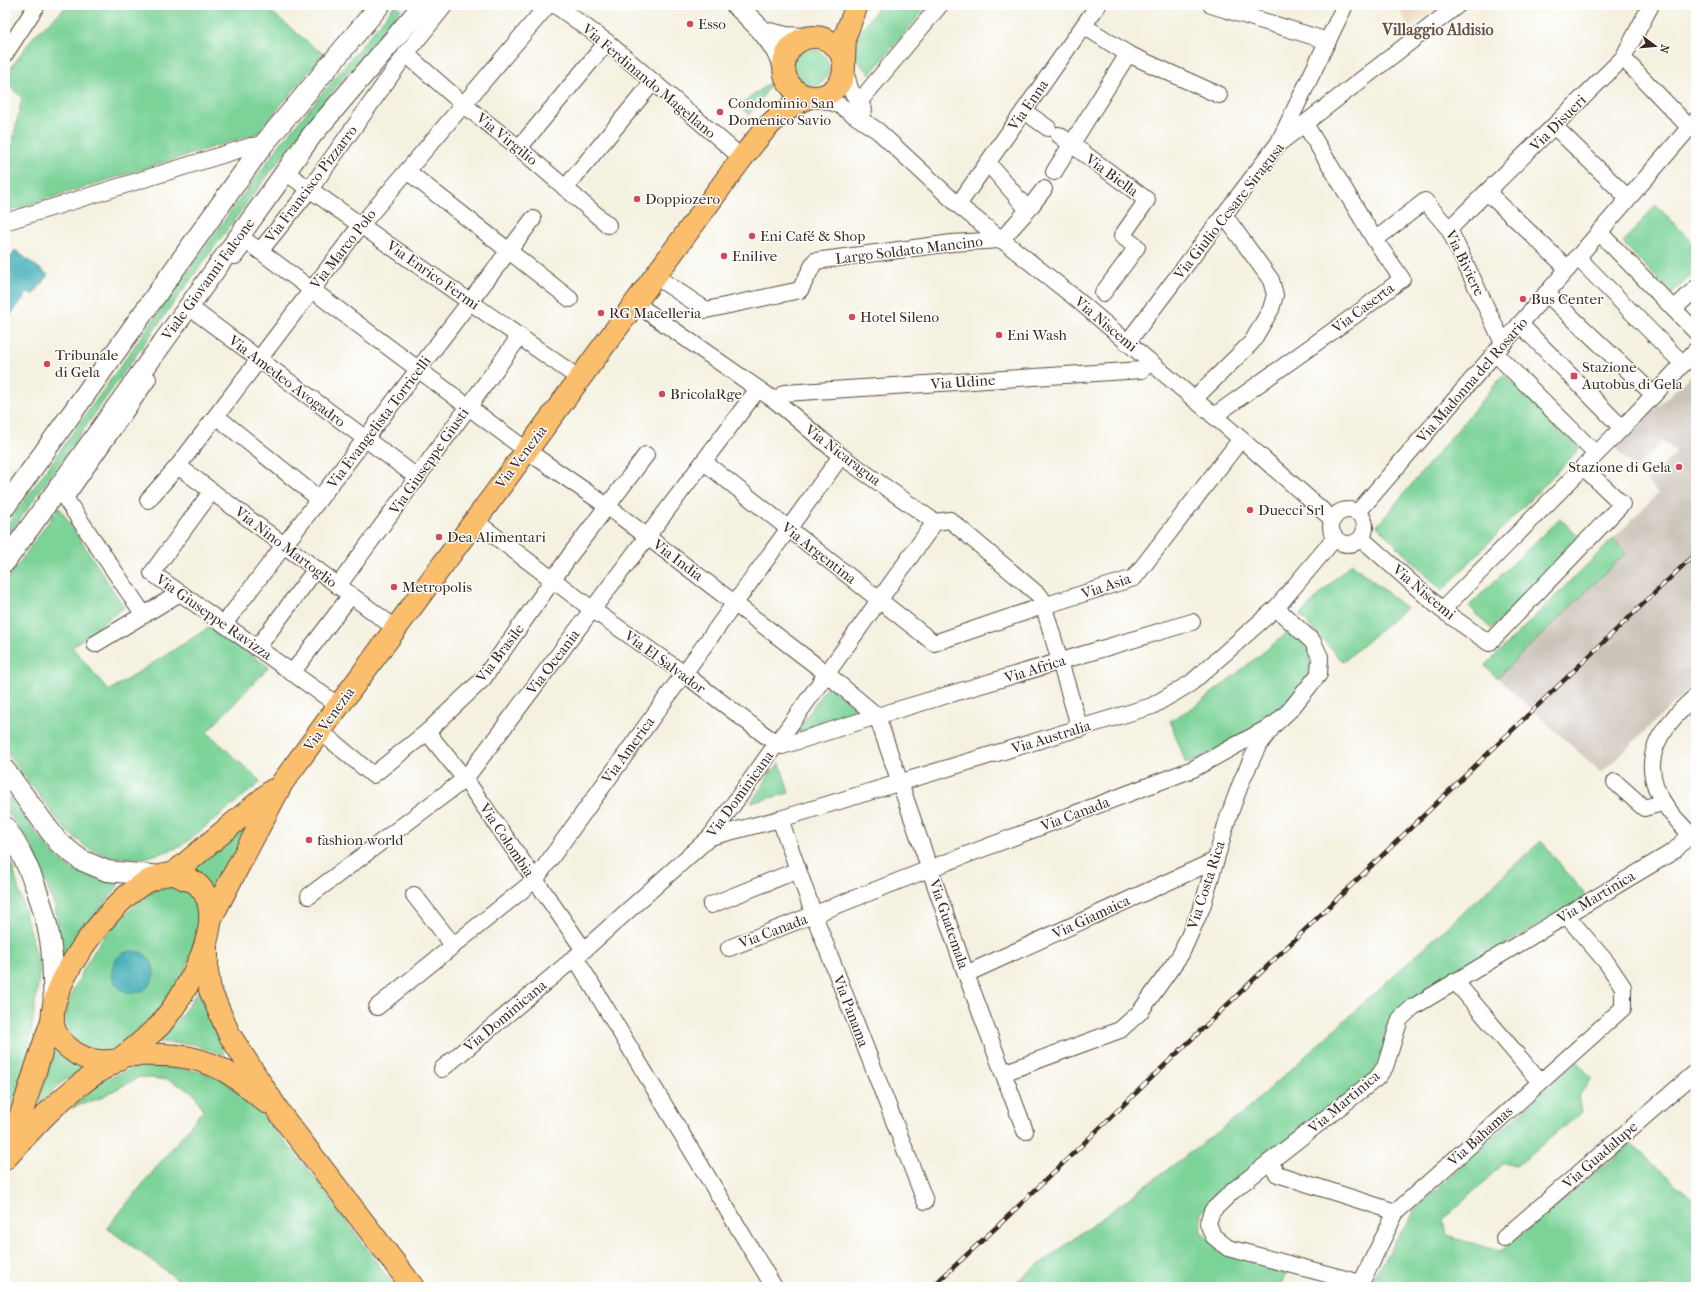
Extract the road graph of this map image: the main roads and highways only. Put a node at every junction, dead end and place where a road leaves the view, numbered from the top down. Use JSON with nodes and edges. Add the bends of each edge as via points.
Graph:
{"nodes":[{"id":1,"x":856,"y":5,"type":"edge"},
{"id":2,"x":809,"y":38,"type":"junction"},
{"id":3,"x":844,"y":63,"type":"junction"},
{"id":4,"x":784,"y":70,"type":"junction"},
{"id":5,"x":812,"y":97,"type":"junction"},
{"id":6,"x":761,"y":133,"type":"junction"},
{"id":7,"x":282,"y":783,"type":"junction"},
{"id":8,"x":167,"y":875,"type":"junction"},
{"id":9,"x":210,"y":927,"type":"junction"},
{"id":10,"x":53,"y":1011,"type":"junction"},
{"id":11,"x":122,"y":1057,"type":"junction"},
{"id":12,"x":281,"y":1114,"type":"junction"},
{"id":13,"x":5,"y":1158,"type":"edge"},
{"id":14,"x":413,"y":1287,"type":"edge"}],
"edges":[{"from":1,"to":2,"type":"main road","via":[[828,29]]},
{"from":1,"to":3,"type":"main road","via":[[845,36]]},
{"from":2,"to":3,"type":"main road","via":[[822,38],[833,44],[841,53]]},
{"from":2,"to":4,"type":"main road","via":[[792,46]]},
{"from":3,"to":5,"type":"main road","via":[[843,75],[833,91],[824,96]]},
{"from":4,"to":5,"type":"main road","via":[[793,89]]},
{"from":4,"to":6,"type":"main road","via":[[778,95]]},
{"from":5,"to":6,"type":"main road","via":[[782,112]]},
{"from":6,"to":7,"type":"main road","name":"Via Venezia"},
{"from":7,"to":8,"type":"main road","name":"Via Venezia"},
{"from":7,"to":9,"type":"main road","name":"Via Venezia"},
{"from":8,"to":9,"type":"main road","via":[[196,883],[206,895]]},
{"from":8,"to":10,"type":"main road","name":"Via Venezia","via":[[140,886],[96,926],[64,979]]},
{"from":9,"to":11,"type":"main road","name":"Via Venezia","via":[[199,963],[160,1025]]},
{"from":9,"to":12,"type":"main road","via":[[207,971],[210,990],[229,1034]]},
{"from":10,"to":11,"type":"main road","via":[[55,1032],[65,1046],[91,1060],[104,1062]]},
{"from":10,"to":13,"type":"main road","name":"Via Venezia","via":[[21,1117]]},
{"from":11,"to":12,"type":"main road","via":[[175,1055],[205,1062],[230,1074]]},
{"from":11,"to":13,"type":"main road","name":"Via Venezia","via":[[85,1080],[50,1110]]},
{"from":12,"to":14,"type":"main road"}]}
